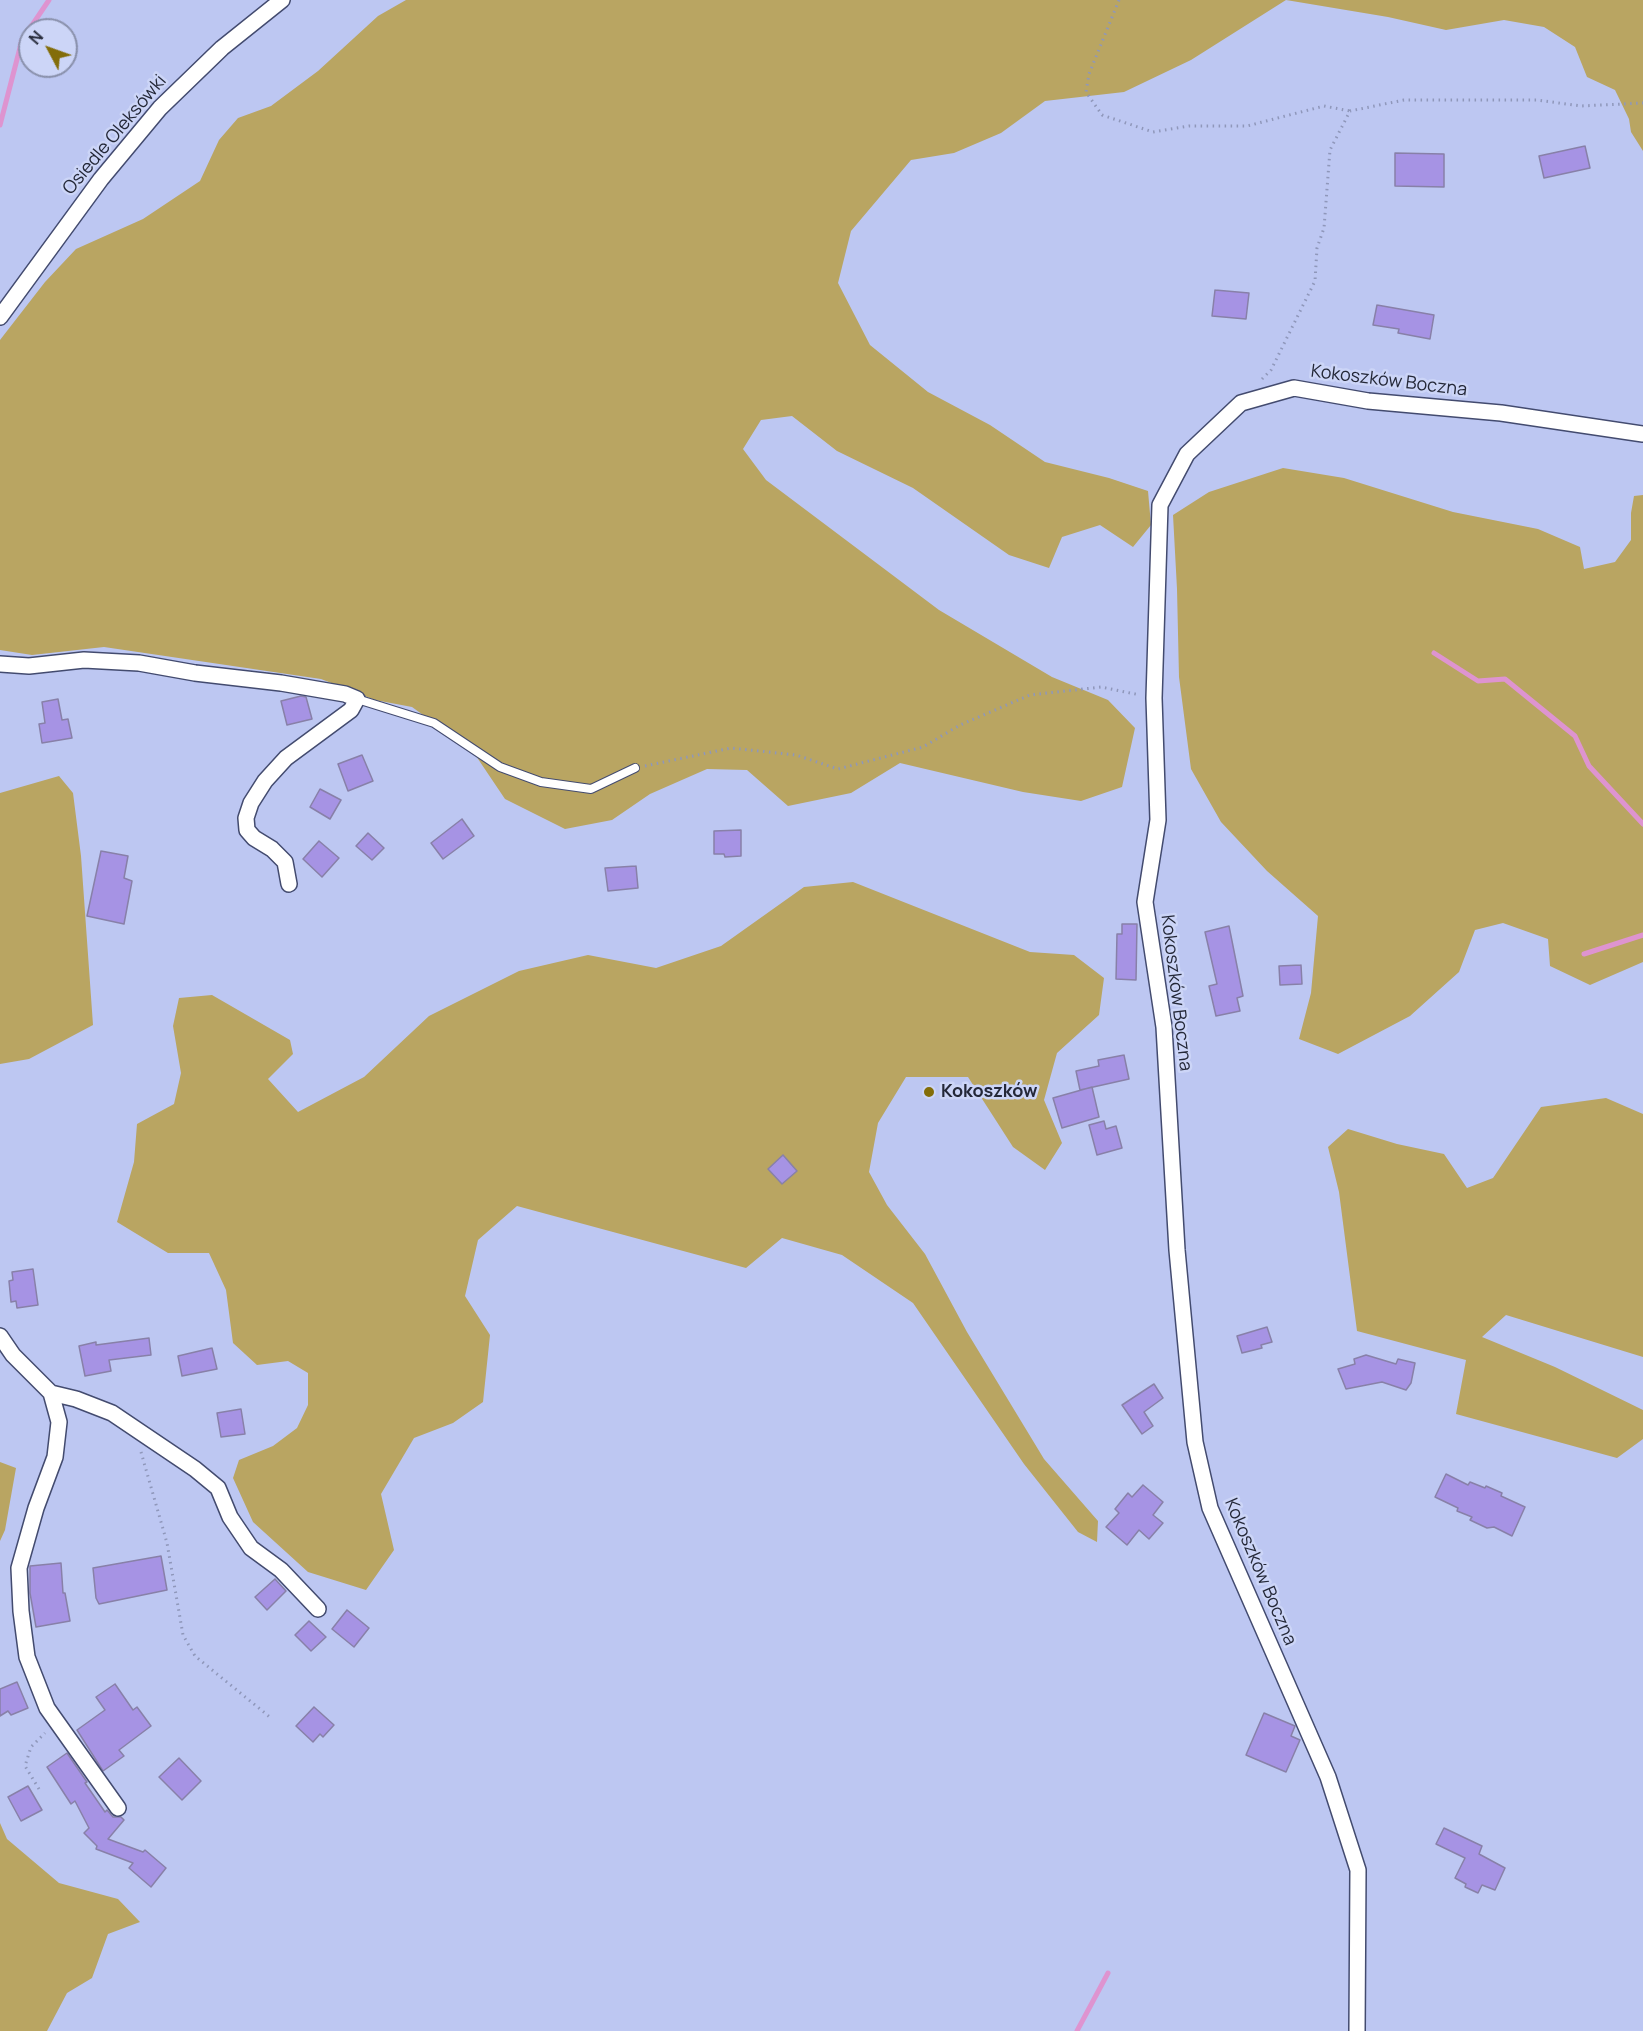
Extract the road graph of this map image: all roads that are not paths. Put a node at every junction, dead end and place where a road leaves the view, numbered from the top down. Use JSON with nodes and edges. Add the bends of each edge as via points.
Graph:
{"nodes":[{"id":1,"x":282,"y":0,"type":"edge"},
{"id":2,"x":0,"y":317,"type":"edge"},
{"id":3,"x":1643,"y":434,"type":"edge"},
{"id":4,"x":0,"y":664,"type":"edge"},
{"id":5,"x":357,"y":699,"type":"junction"},
{"id":6,"x":635,"y":768,"type":"road end"},
{"id":7,"x":289,"y":884,"type":"dead end"},
{"id":8,"x":0,"y":1336,"type":"edge"},
{"id":9,"x":51,"y":1393,"type":"junction"},
{"id":10,"x":318,"y":1609,"type":"dead end"},
{"id":11,"x":118,"y":1808,"type":"dead end"},
{"id":12,"x":1357,"y":2031,"type":"edge"}],
"edges":[{"from":1,"to":2,"type":"street","name":"Osiedle Oleksówki","via":[[222,48],[160,108],[101,179]]},
{"from":3,"to":12,"type":"street","name":"Kokoszków Boczna","via":[[1501,413],[1368,401],[1294,388],[1241,403],[1187,454],[1160,505],[1154,698],[1158,820],[1145,902],[1164,1027],[1177,1250],[1195,1442],[1210,1508],[1328,1777],[1358,1870]]},
{"from":4,"to":5,"type":"street","via":[[29,666],[84,660],[139,663],[281,683]]},
{"from":5,"to":6,"type":"lane","via":[[434,723],[500,767],[541,782],[591,789]]},
{"from":5,"to":7,"type":"street","via":[[351,710],[285,758],[251,803],[247,830],[285,862]]},
{"from":8,"to":9,"type":"street"},
{"from":9,"to":10,"type":"street","via":[[112,1413],[195,1469],[218,1488],[230,1518],[251,1548],[281,1570]]},
{"from":9,"to":11,"type":"street","via":[[59,1422],[54,1457],[19,1568],[27,1657],[48,1708]]}]}
